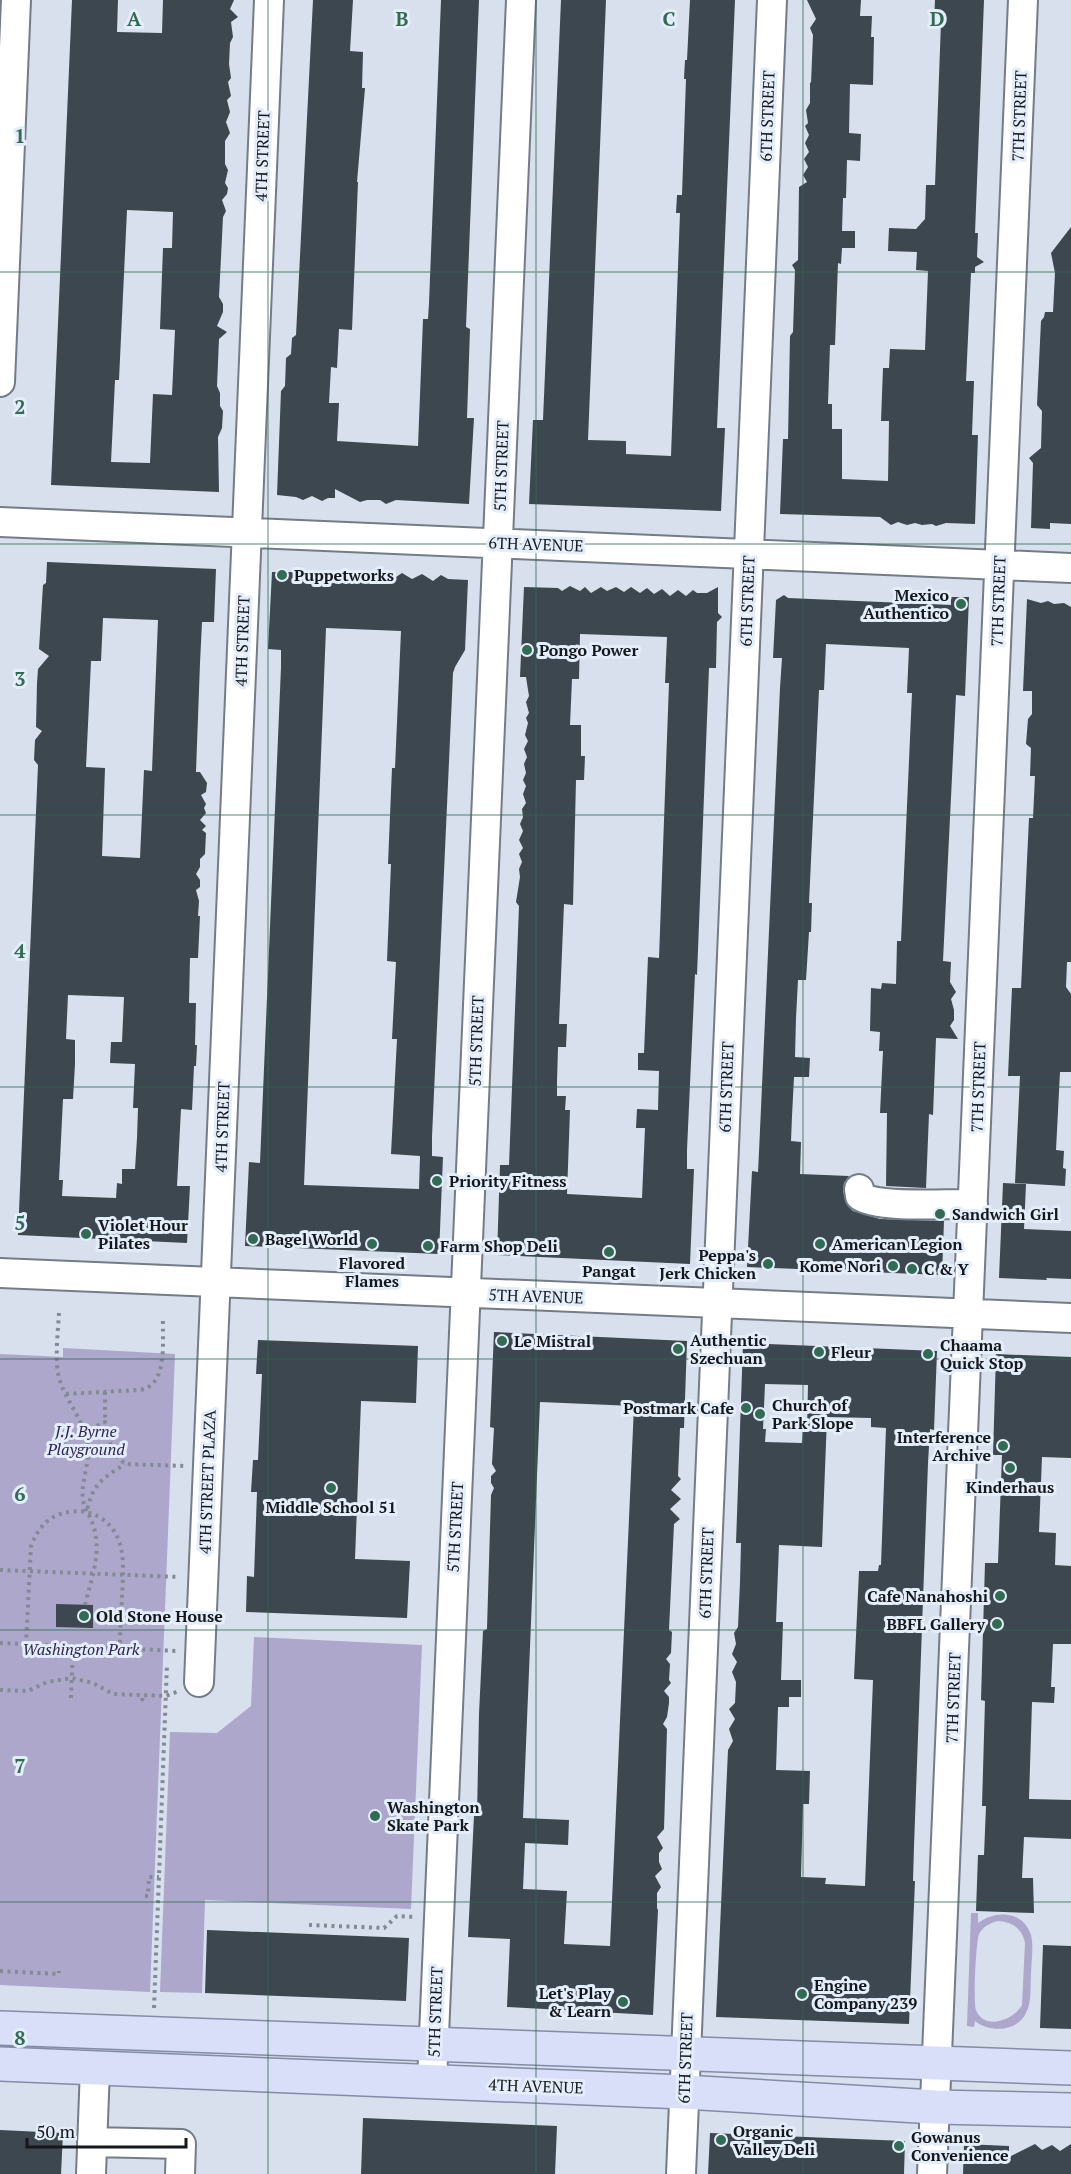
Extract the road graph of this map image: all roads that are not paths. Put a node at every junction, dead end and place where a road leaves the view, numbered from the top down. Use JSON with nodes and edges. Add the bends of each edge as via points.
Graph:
{"nodes":[{"id":1,"x":16,"y":0,"type":"edge"},
{"id":2,"x":269,"y":0,"type":"edge"},
{"id":3,"x":521,"y":0,"type":"edge"},
{"id":4,"x":772,"y":0,"type":"edge"},
{"id":5,"x":1023,"y":0,"type":"edge"},
{"id":6,"x":0,"y":382,"type":"edge"},
{"id":7,"x":0,"y":522,"type":"edge"},
{"id":8,"x":247,"y":532,"type":"junction"},
{"id":9,"x":498,"y":542,"type":"junction"},
{"id":10,"x":749,"y":553,"type":"junction"},
{"id":11,"x":1000,"y":564,"type":"junction"},
{"id":12,"x":1071,"y":568,"type":"edge"},
{"id":13,"x":859,"y":1189,"type":"dead end"},
{"id":14,"x":974,"y":1204,"type":"junction"},
{"id":15,"x":0,"y":1273,"type":"edge"},
{"id":16,"x":216,"y":1282,"type":"junction"},
{"id":17,"x":465,"y":1293,"type":"junction"},
{"id":18,"x":717,"y":1304,"type":"junction"},
{"id":19,"x":969,"y":1314,"type":"junction"},
{"id":20,"x":1071,"y":1318,"type":"edge"},
{"id":21,"x":199,"y":1682,"type":"road end"},
{"id":22,"x":0,"y":2028,"type":"edge"},
{"id":23,"x":434,"y":2045,"type":"junction"},
{"id":24,"x":686,"y":2054,"type":"junction"},
{"id":25,"x":937,"y":2063,"type":"junction"},
{"id":26,"x":0,"y":2064,"type":"edge"},
{"id":27,"x":95,"y":2067,"type":"junction"},
{"id":28,"x":1071,"y":2068,"type":"edge"},
{"id":29,"x":432,"y":2082,"type":"junction"},
{"id":30,"x":684,"y":2092,"type":"junction"},
{"id":31,"x":935,"y":2107,"type":"junction"},
{"id":32,"x":1071,"y":2110,"type":"edge"},
{"id":33,"x":92,"y":2142,"type":"junction"},
{"id":34,"x":91,"y":2174,"type":"edge"},
{"id":35,"x":180,"y":2174,"type":"edge"},
{"id":36,"x":681,"y":2174,"type":"edge"},
{"id":37,"x":932,"y":2174,"type":"edge"}],
"edges":[{"from":1,"to":6,"type":"street"},
{"from":2,"to":8,"type":"street","name":"4TH STREET"},
{"from":3,"to":9,"type":"street","name":"5TH STREET"},
{"from":4,"to":10,"type":"street","name":"6TH STREET"},
{"from":5,"to":11,"type":"street","name":"7TH STREET"},
{"from":7,"to":8,"type":"street","name":"6TH AVENUE"},
{"from":8,"to":9,"type":"street","name":"6TH AVENUE"},
{"from":8,"to":16,"type":"street","name":"4TH STREET"},
{"from":9,"to":10,"type":"street","name":"6TH AVENUE"},
{"from":9,"to":17,"type":"street","name":"5TH STREET"},
{"from":10,"to":11,"type":"street","name":"6TH AVENUE"},
{"from":10,"to":18,"type":"street","name":"6TH STREET"},
{"from":11,"to":12,"type":"street","name":"6TH AVENUE"},
{"from":11,"to":14,"type":"street","name":"7TH STREET"},
{"from":13,"to":14,"type":"street","via":[[865,1200],[882,1203]]},
{"from":14,"to":19,"type":"street","name":"7TH STREET"},
{"from":15,"to":16,"type":"street","name":"5TH AVENUE"},
{"from":16,"to":17,"type":"street","name":"5TH AVENUE"},
{"from":16,"to":21,"type":"street","name":"4TH STREET PLAZA"},
{"from":17,"to":18,"type":"street","name":"5TH AVENUE"},
{"from":17,"to":23,"type":"street","name":"5TH STREET"},
{"from":18,"to":19,"type":"street","name":"5TH AVENUE"},
{"from":18,"to":24,"type":"street","name":"6TH STREET"},
{"from":19,"to":20,"type":"street","name":"5TH AVENUE"},
{"from":19,"to":25,"type":"street","name":"7TH STREET"},
{"from":22,"to":23,"type":"main road"},
{"from":23,"to":24,"type":"main road"},
{"from":23,"to":29,"type":"street","name":"5TH STREET"},
{"from":24,"to":25,"type":"main road"},
{"from":24,"to":30,"type":"street","name":"6TH STREET"},
{"from":25,"to":28,"type":"main road"},
{"from":25,"to":31,"type":"street","name":"7TH STREET"},
{"from":26,"to":27,"type":"main road","name":"4TH AVENUE"},
{"from":27,"to":29,"type":"main road","name":"4TH AVENUE"},
{"from":27,"to":33,"type":"street"},
{"from":29,"to":30,"type":"main road","name":"4TH AVENUE"},
{"from":30,"to":31,"type":"main road","name":"4TH AVENUE"},
{"from":30,"to":36,"type":"street","name":"6TH STREET"},
{"from":31,"to":32,"type":"main road","name":"4TH AVENUE"},
{"from":31,"to":37,"type":"street","name":"7TH STREET"},
{"from":33,"to":34,"type":"street"},
{"from":33,"to":35,"type":"street","via":[[181,2144]]}]}
